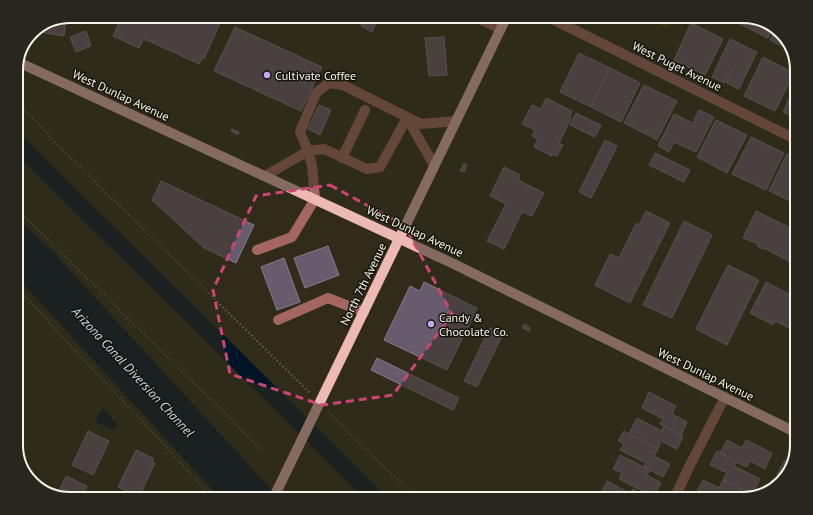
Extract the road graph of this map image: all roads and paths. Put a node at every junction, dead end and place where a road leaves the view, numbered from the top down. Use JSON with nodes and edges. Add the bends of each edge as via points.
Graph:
{"nodes":[{"id":1,"x":488,"y":23,"type":"edge"},
{"id":2,"x":504,"y":23,"type":"edge"},
{"id":3,"x":560,"y":23,"type":"edge"},
{"id":4,"x":501,"y":29,"type":"junction"},
{"id":5,"x":24,"y":65,"type":"edge"},
{"id":6,"x":23,"y":108,"type":"edge"},
{"id":7,"x":365,"y":110,"type":"dead end"},
{"id":8,"x":407,"y":118,"type":"junction"},
{"id":9,"x":456,"y":122,"type":"junction"},
{"id":10,"x":790,"y":137,"type":"edge"},
{"id":11,"x":308,"y":152,"type":"junction"},
{"id":12,"x":342,"y":158,"type":"junction"},
{"id":13,"x":434,"y":165,"type":"junction"},
{"id":14,"x":264,"y":176,"type":"junction"},
{"id":15,"x":315,"y":199,"type":"junction"},
{"id":16,"x":23,"y":215,"type":"edge"},
{"id":17,"x":400,"y":238,"type":"junction"},
{"id":18,"x":257,"y":250,"type":"dead end"},
{"id":19,"x":23,"y":295,"type":"edge"},
{"id":20,"x":364,"y":312,"type":"junction"},
{"id":21,"x":278,"y":320,"type":"dead end"},
{"id":22,"x":301,"y":384,"type":"dead end"},
{"id":23,"x":725,"y":397,"type":"junction"},
{"id":24,"x":340,"y":423,"type":"dead end"},
{"id":25,"x":790,"y":430,"type":"edge"},
{"id":26,"x":263,"y":451,"type":"dead end"},
{"id":27,"x":208,"y":492,"type":"edge"},
{"id":28,"x":276,"y":492,"type":"edge"},
{"id":29,"x":409,"y":492,"type":"edge"},
{"id":30,"x":677,"y":492,"type":"edge"}],
"edges":[{"from":1,"to":4,"type":"street"},
{"from":2,"to":4,"type":"main road","name":"North 7th Avenue"},
{"from":3,"to":10,"type":"street","name":"West Puget Avenue"},
{"from":4,"to":9,"type":"main road","name":"North 7th Avenue"},
{"from":5,"to":14,"type":"main road","name":"West Dunlap Avenue"},
{"from":6,"to":22,"type":"path"},
{"from":7,"to":12,"type":"street"},
{"from":8,"to":9,"type":"street","via":[[421,124]]},
{"from":8,"to":11,"type":"street","via":[[343,85],[329,84],[316,94],[300,132]]},
{"from":8,"to":12,"type":"street","via":[[380,167],[367,169]]},
{"from":8,"to":13,"type":"street"},
{"from":9,"to":13,"type":"main road","name":"North 7th Avenue"},
{"from":11,"to":12,"type":"street","via":[[324,149]]},
{"from":11,"to":14,"type":"street"},
{"from":11,"to":15,"type":"street","via":[[312,165]]},
{"from":13,"to":17,"type":"main road","name":"North 7th Avenue"},
{"from":14,"to":15,"type":"main road","name":"West Dunlap Avenue"},
{"from":15,"to":17,"type":"main road","name":"West Dunlap Avenue"},
{"from":15,"to":18,"type":"street","via":[[292,237]]},
{"from":16,"to":26,"type":"path"},
{"from":17,"to":20,"type":"main road","name":"North 7th Avenue"},
{"from":17,"to":23,"type":"main road","name":"West Dunlap Avenue"},
{"from":19,"to":27,"type":"path"},
{"from":20,"to":21,"type":"street","via":[[328,298]]},
{"from":20,"to":28,"type":"main road","name":"North 7th Avenue"},
{"from":23,"to":25,"type":"main road","name":"West Dunlap Avenue"},
{"from":23,"to":30,"type":"street"},
{"from":24,"to":29,"type":"path"}]}
